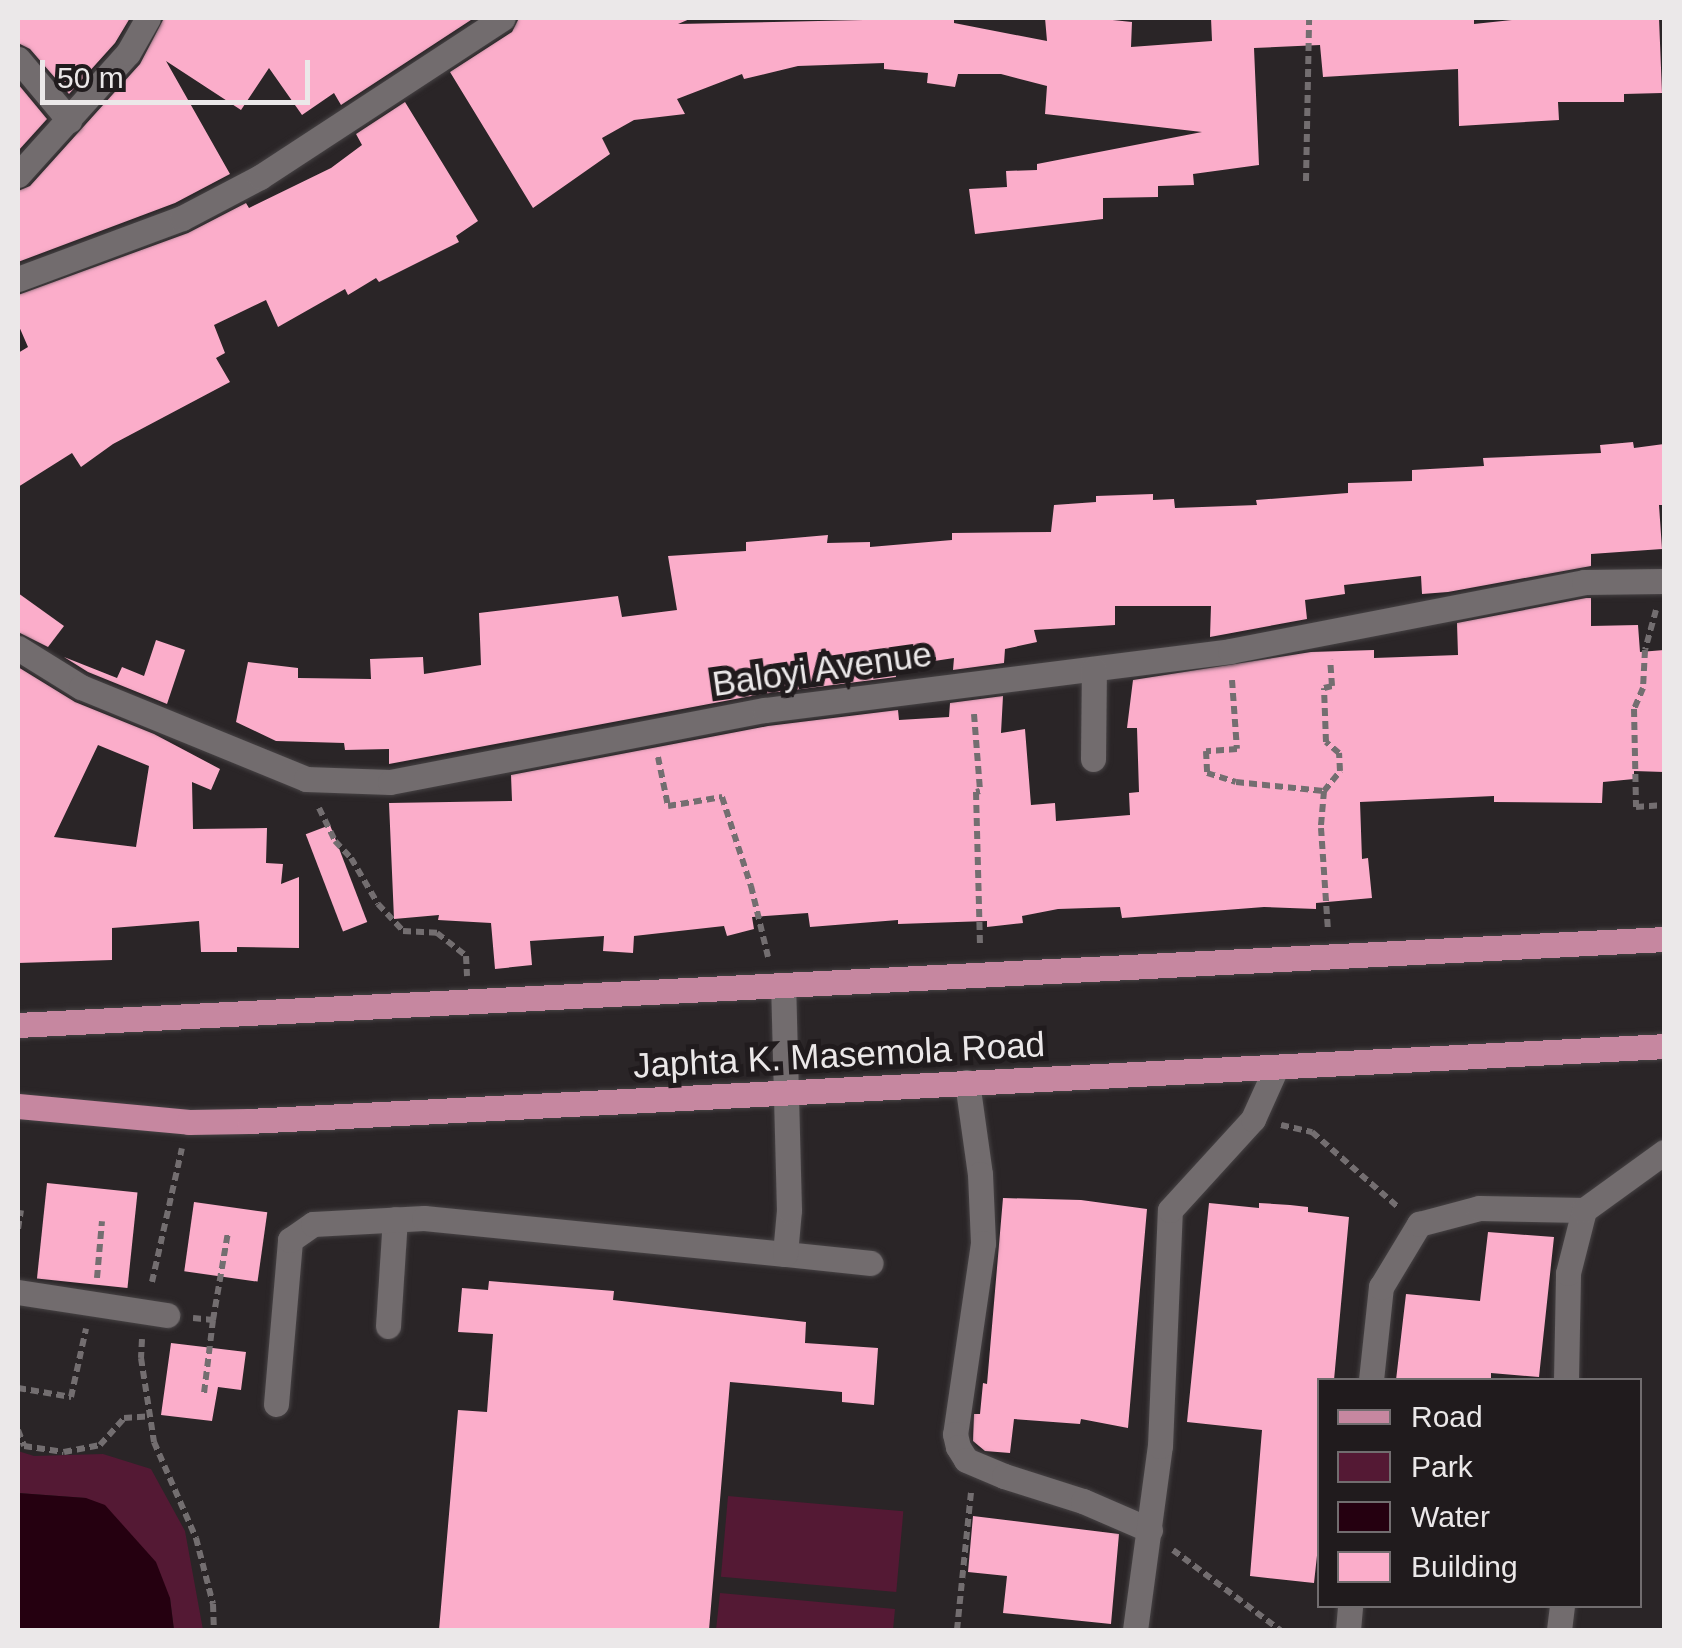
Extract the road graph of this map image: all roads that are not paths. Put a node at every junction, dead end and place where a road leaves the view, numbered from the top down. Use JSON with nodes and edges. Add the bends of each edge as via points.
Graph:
{"nodes":[{"id":1,"x":148,"y":18,"type":"edge"},
{"id":2,"x":504,"y":18,"type":"edge"},
{"id":3,"x":18,"y":59,"type":"edge"},
{"id":4,"x":69,"y":120,"type":"junction"},
{"id":5,"x":18,"y":175,"type":"edge"},
{"id":6,"x":18,"y":279,"type":"edge"},
{"id":7,"x":1662,"y":591,"type":"edge"},
{"id":8,"x":18,"y":648,"type":"edge"},
{"id":9,"x":1094,"y":669,"type":"junction"},
{"id":10,"x":1093,"y":759,"type":"dead end"},
{"id":11,"x":1664,"y":939,"type":"edge"},
{"id":12,"x":783,"y":985,"type":"junction"},
{"id":13,"x":18,"y":1025,"type":"edge"},
{"id":14,"x":1664,"y":1046,"type":"edge"},
{"id":15,"x":1276,"y":1068,"type":"junction"},
{"id":16,"x":967,"y":1082,"type":"junction"},
{"id":17,"x":784,"y":1095,"type":"junction"},
{"id":18,"x":18,"y":1106,"type":"edge"},
{"id":19,"x":1664,"y":1152,"type":"edge"},
{"id":20,"x":1584,"y":1210,"type":"junction"},
{"id":21,"x":396,"y":1219,"type":"junction"},
{"id":22,"x":784,"y":1254,"type":"junction"},
{"id":23,"x":871,"y":1263,"type":"dead end"},
{"id":24,"x":18,"y":1292,"type":"edge"},
{"id":25,"x":156,"y":1313,"type":"road end"},
{"id":26,"x":388,"y":1326,"type":"dead end"},
{"id":27,"x":1372,"y":1378,"type":"edge"},
{"id":28,"x":1566,"y":1378,"type":"edge"},
{"id":29,"x":276,"y":1404,"type":"dead end"},
{"id":30,"x":1150,"y":1530,"type":"junction"},
{"id":31,"x":1135,"y":1630,"type":"edge"}],
"edges":[{"from":1,"to":4,"type":"street","via":[[128,53]]},
{"from":2,"to":6,"type":"street","via":[[260,177],[182,218]]},
{"from":3,"to":4,"type":"street"},
{"from":4,"to":5,"type":"street"},
{"from":7,"to":9,"type":"street","name":"Baloyi Avenue","via":[[1584,582],[1328,635]]},
{"from":8,"to":9,"type":"street","name":"Baloyi Avenue","via":[[81,687],[306,779],[348,783],[414,779],[653,731]]},
{"from":9,"to":10,"type":"street"},
{"from":11,"to":12,"type":"main road","name":"Japhta K. Masemola Road"},
{"from":12,"to":13,"type":"main road","name":"Japhta K. Masemola Road"},
{"from":12,"to":17,"type":"street"},
{"from":14,"to":15,"type":"main road","name":"Japhta K. Masemola Road"},
{"from":15,"to":16,"type":"main road","name":"Japhta K. Masemola Road"},
{"from":15,"to":30,"type":"street","via":[[1254,1119],[1170,1210]]},
{"from":16,"to":17,"type":"main road","name":"Japhta K. Masemola Road"},
{"from":16,"to":30,"type":"street","via":[[983,1243],[955,1434],[962,1454]]},
{"from":17,"to":18,"type":"main road","name":"Japhta K. Masemola Road","via":[[189,1122]]},
{"from":17,"to":22,"type":"street","via":[[790,1210]]},
{"from":19,"to":20,"type":"street"},
{"from":20,"to":27,"type":"street","via":[[1479,1208],[1419,1224],[1381,1288]]},
{"from":20,"to":28,"type":"street","via":[[1568,1272]]},
{"from":21,"to":22,"type":"street"},
{"from":21,"to":26,"type":"street"},
{"from":21,"to":29,"type":"street","via":[[313,1224],[290,1240]]},
{"from":22,"to":23,"type":"street"},
{"from":24,"to":25,"type":"street"},
{"from":30,"to":31,"type":"street"}]}
